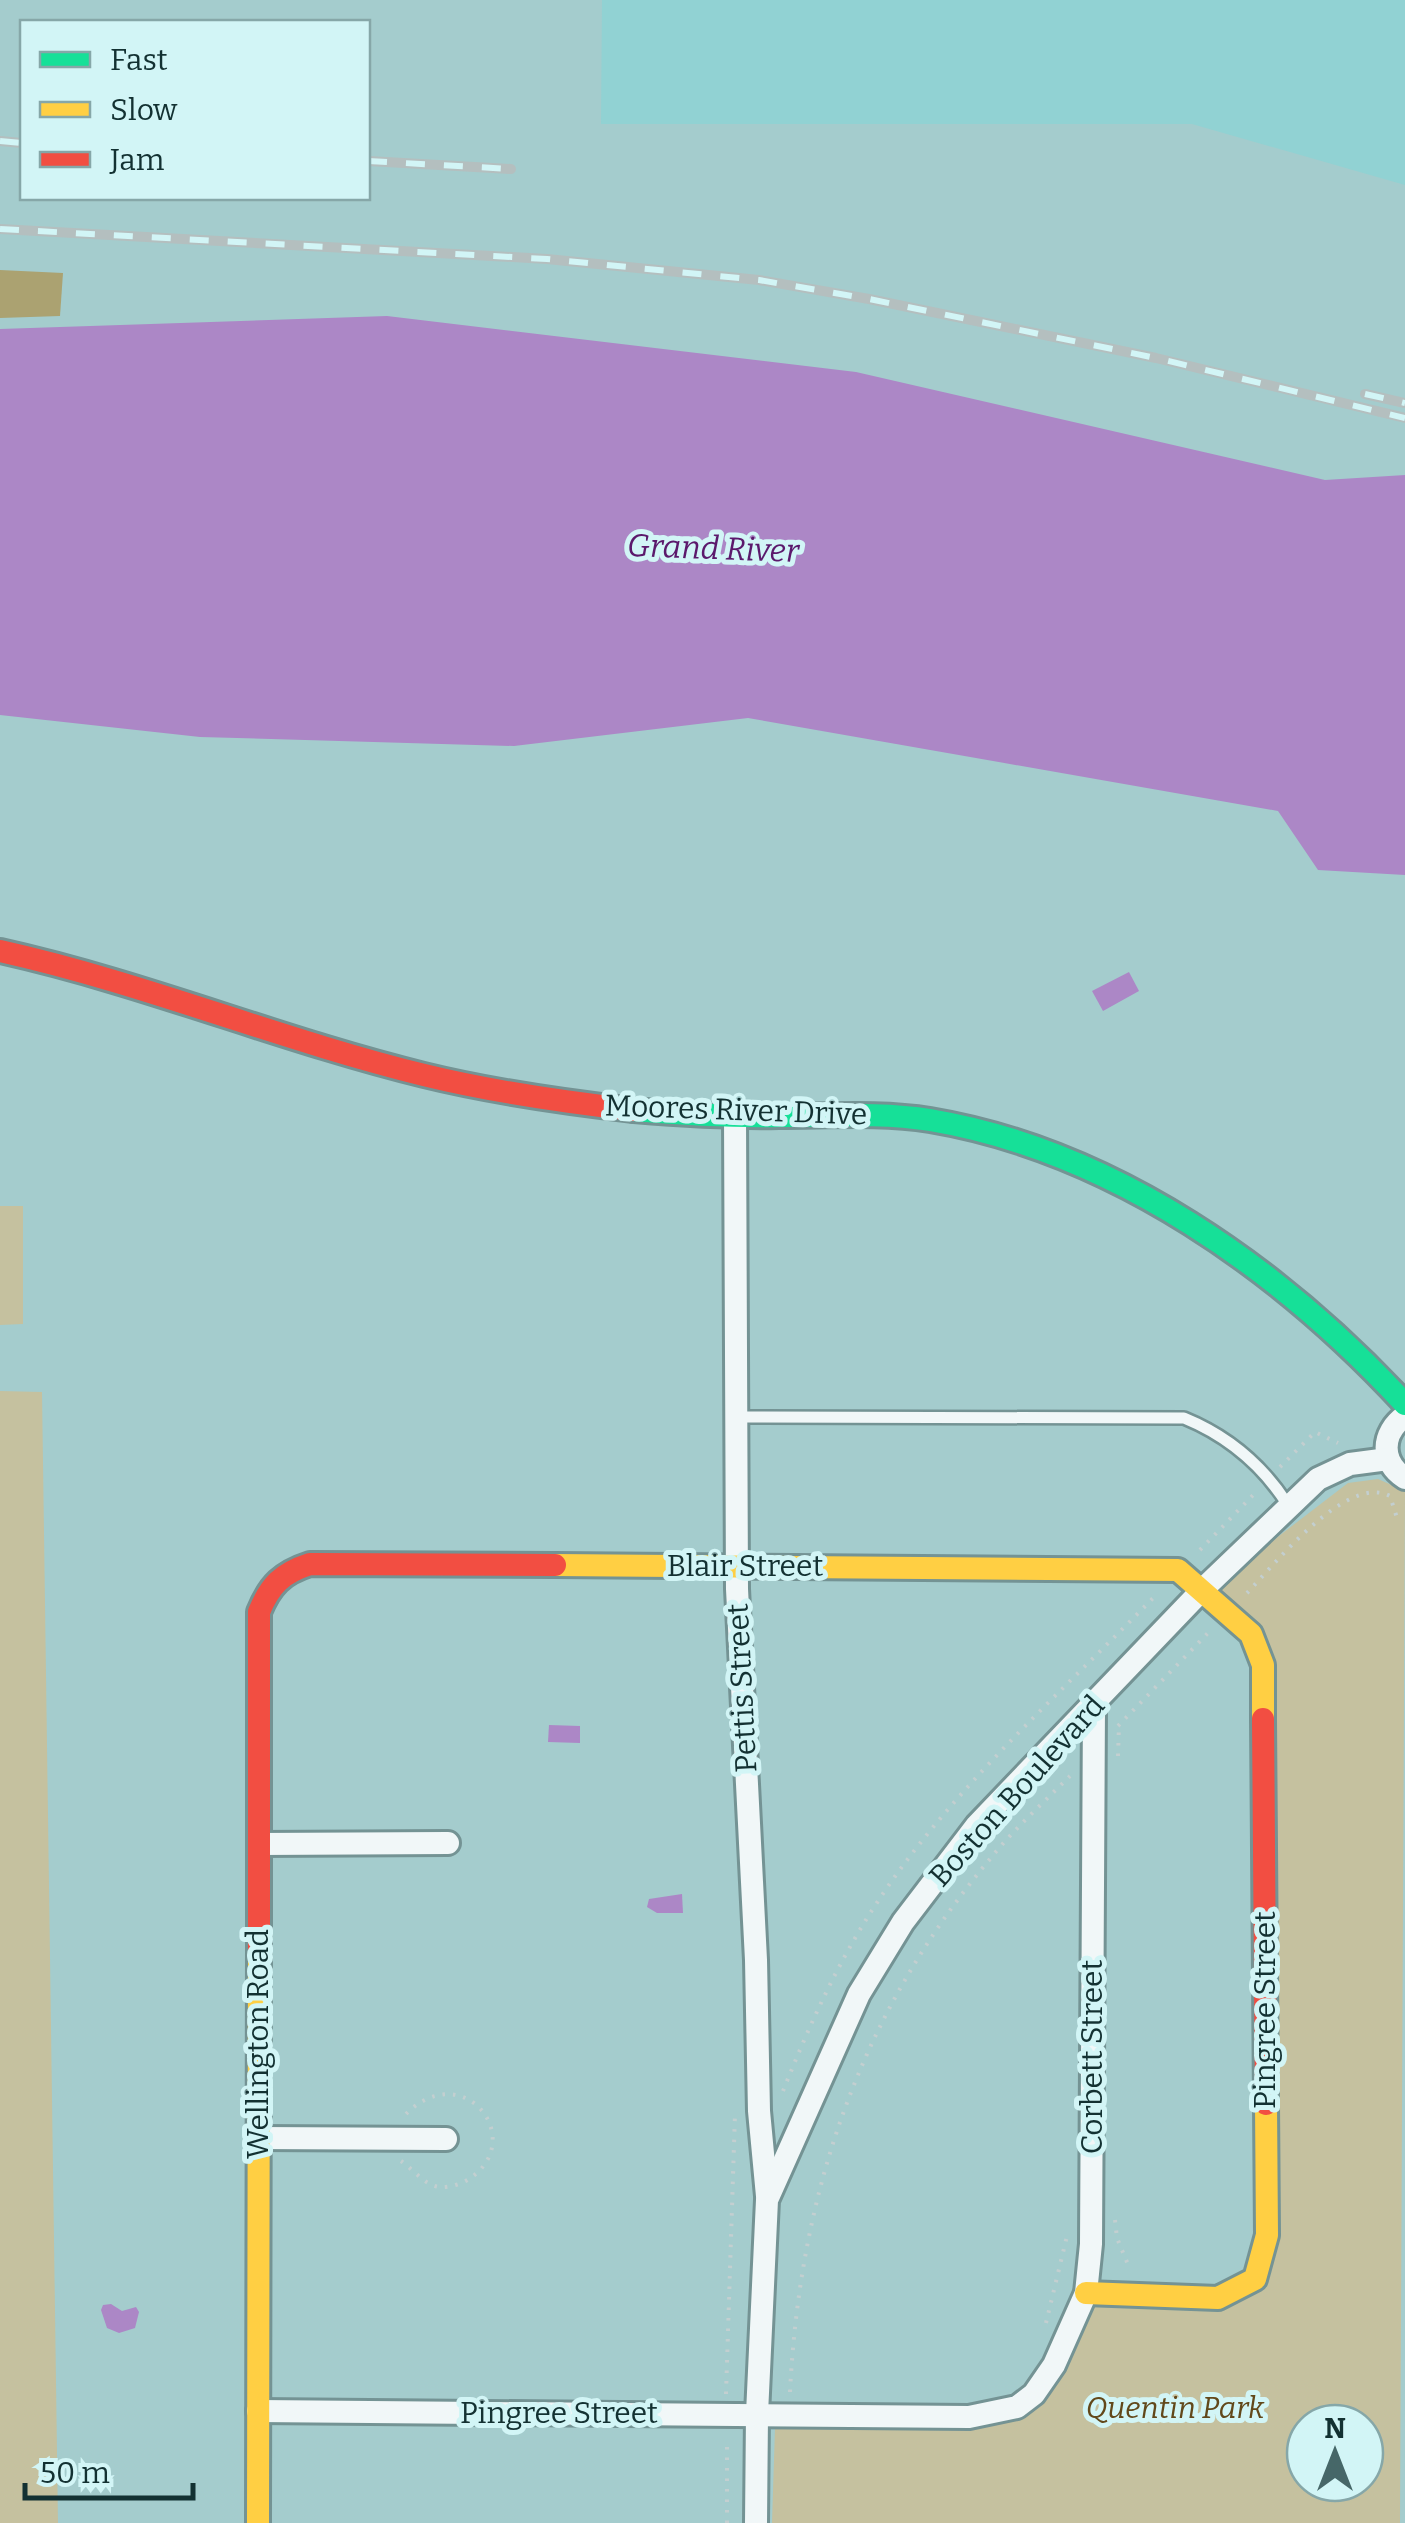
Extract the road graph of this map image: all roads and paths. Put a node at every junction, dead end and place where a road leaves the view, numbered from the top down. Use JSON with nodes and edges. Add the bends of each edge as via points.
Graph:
{"nodes":[{"id":1,"x":0,"y":951,"type":"edge"},
{"id":2,"x":735,"y":1116,"type":"junction"},
{"id":3,"x":1405,"y":1404,"type":"edge"},
{"id":4,"x":1405,"y":1416,"type":"edge"},
{"id":5,"x":738,"y":1417,"type":"junction"},
{"id":6,"x":1388,"y":1459,"type":"junction"},
{"id":7,"x":1405,"y":1478,"type":"edge"},
{"id":8,"x":1288,"y":1505,"type":"junction"},
{"id":9,"x":1398,"y":1521,"type":"dead end"},
{"id":10,"x":1184,"y":1547,"type":"dead end"},
{"id":11,"x":1203,"y":1547,"type":"dead end"},
{"id":12,"x":737,"y":1566,"type":"junction"},
{"id":13,"x":283,"y":1572,"type":"joint"},
{"id":14,"x":1202,"y":1590,"type":"junction"},
{"id":15,"x":1140,"y":1592,"type":"dead end"},
{"id":16,"x":1160,"y":1592,"type":"dead end"},
{"id":17,"x":1227,"y":1614,"type":"junction"},
{"id":18,"x":1094,"y":1706,"type":"junction"},
{"id":19,"x":1119,"y":1725,"type":"junction"},
{"id":20,"x":1094,"y":1751,"type":"junction"},
{"id":21,"x":1118,"y":1764,"type":"dead end"},
{"id":22,"x":1074,"y":1791,"type":"dead end"},
{"id":23,"x":448,"y":1843,"type":"dead end"},
{"id":24,"x":259,"y":1844,"type":"junction"},
{"id":25,"x":735,"y":2110,"type":"dead end"},
{"id":26,"x":258,"y":2138,"type":"junction"},
{"id":27,"x":446,"y":2139,"type":"dead end"},
{"id":28,"x":767,"y":2200,"type":"junction"},
{"id":29,"x":1114,"y":2208,"type":"dead end"},
{"id":30,"x":1068,"y":2229,"type":"dead end"},
{"id":31,"x":1137,"y":2273,"type":"dead end"},
{"id":32,"x":1086,"y":2293,"type":"junction"},
{"id":33,"x":1044,"y":2331,"type":"dead end"},
{"id":34,"x":1034,"y":2394,"type":"joint"},
{"id":35,"x":258,"y":2411,"type":"junction"},
{"id":36,"x":726,"y":2414,"type":"junction"},
{"id":37,"x":757,"y":2414,"type":"junction"},
{"id":38,"x":788,"y":2414,"type":"junction"},
{"id":39,"x":258,"y":2523,"type":"edge"},
{"id":40,"x":726,"y":2523,"type":"edge"},
{"id":41,"x":756,"y":2523,"type":"edge"}],
"edges":[{"from":1,"to":2,"type":"street","name":"Moores River Drive","via":[[160,990],[387,1067],[548,1100]]},
{"from":2,"to":3,"type":"street","name":"Moores River Drive","via":[[932,1120],[981,1130],[1101,1176],[1166,1209],[1283,1289]]},
{"from":2,"to":5,"type":"street","name":"Pettis Street"},
{"from":4,"to":6,"type":"street","via":[[1388,1436]]},
{"from":5,"to":8,"type":"lane","via":[[1184,1418],[1214,1430],[1270,1478]]},
{"from":5,"to":12,"type":"street","name":"Pettis Street"},
{"from":6,"to":7,"type":"street"},
{"from":6,"to":8,"type":"street","name":"Boston Boulevard","via":[[1350,1464],[1318,1479]]},
{"from":8,"to":14,"type":"street","name":"Boston Boulevard"},
{"from":9,"to":17,"type":"path","via":[[1390,1496],[1362,1492],[1316,1522]]},
{"from":10,"to":11,"type":"path"},
{"from":12,"to":13,"type":"street","name":"Blair Street","via":[[310,1564]]},
{"from":12,"to":14,"type":"street","name":"Blair Street","via":[[1168,1569]]},
{"from":12,"to":28,"type":"street","name":"Pettis Street"},
{"from":13,"to":24,"type":"street","name":"Wellington Road","via":[[258,1612]]},
{"from":14,"to":17,"type":"street","name":"Pingree Street"},
{"from":14,"to":18,"type":"street","name":"Boston Boulevard"},
{"from":15,"to":16,"type":"path"},
{"from":17,"to":19,"type":"path"},
{"from":17,"to":32,"type":"street","name":"Pingree Street","via":[[1251,1634],[1262,1665],[1267,2235],[1255,2279],[1218,2298]]},
{"from":18,"to":20,"type":"street","name":"Corbett Street"},
{"from":18,"to":28,"type":"street","name":"Boston Boulevard","via":[[977,1825],[902,1922],[859,1994]]},
{"from":19,"to":20,"type":"path"},
{"from":19,"to":21,"type":"path"},
{"from":20,"to":32,"type":"street","name":"Corbett Street"},
{"from":22,"to":38,"type":"path","via":[[1074,1772],[992,1856],[914,1966],[869,2048],[834,2132],[811,2216]]},
{"from":23,"to":24,"type":"street"},
{"from":24,"to":26,"type":"street","name":"Wellington Road"},
{"from":25,"to":36,"type":"path"},
{"from":26,"to":27,"type":"street"},
{"from":26,"to":35,"type":"street","name":"Wellington Road"},
{"from":28,"to":37,"type":"street","name":"Boston Boulevard"},
{"from":29,"to":31,"type":"path","via":[[1117,2238],[1127,2266]]},
{"from":30,"to":33,"type":"path"},
{"from":32,"to":34,"type":"street","name":"Corbett Street"},
{"from":34,"to":38,"type":"street","name":"Pingree Street","via":[[1017,2408],[969,2417]]},
{"from":35,"to":36,"type":"street","name":"Pingree Street"},
{"from":35,"to":39,"type":"street","name":"Wellington Road"},
{"from":36,"to":37,"type":"street","name":"Pingree Street"},
{"from":36,"to":40,"type":"path"},
{"from":37,"to":38,"type":"street","name":"Pingree Street"},
{"from":37,"to":41,"type":"street","name":"Boston Boulevard"}]}
